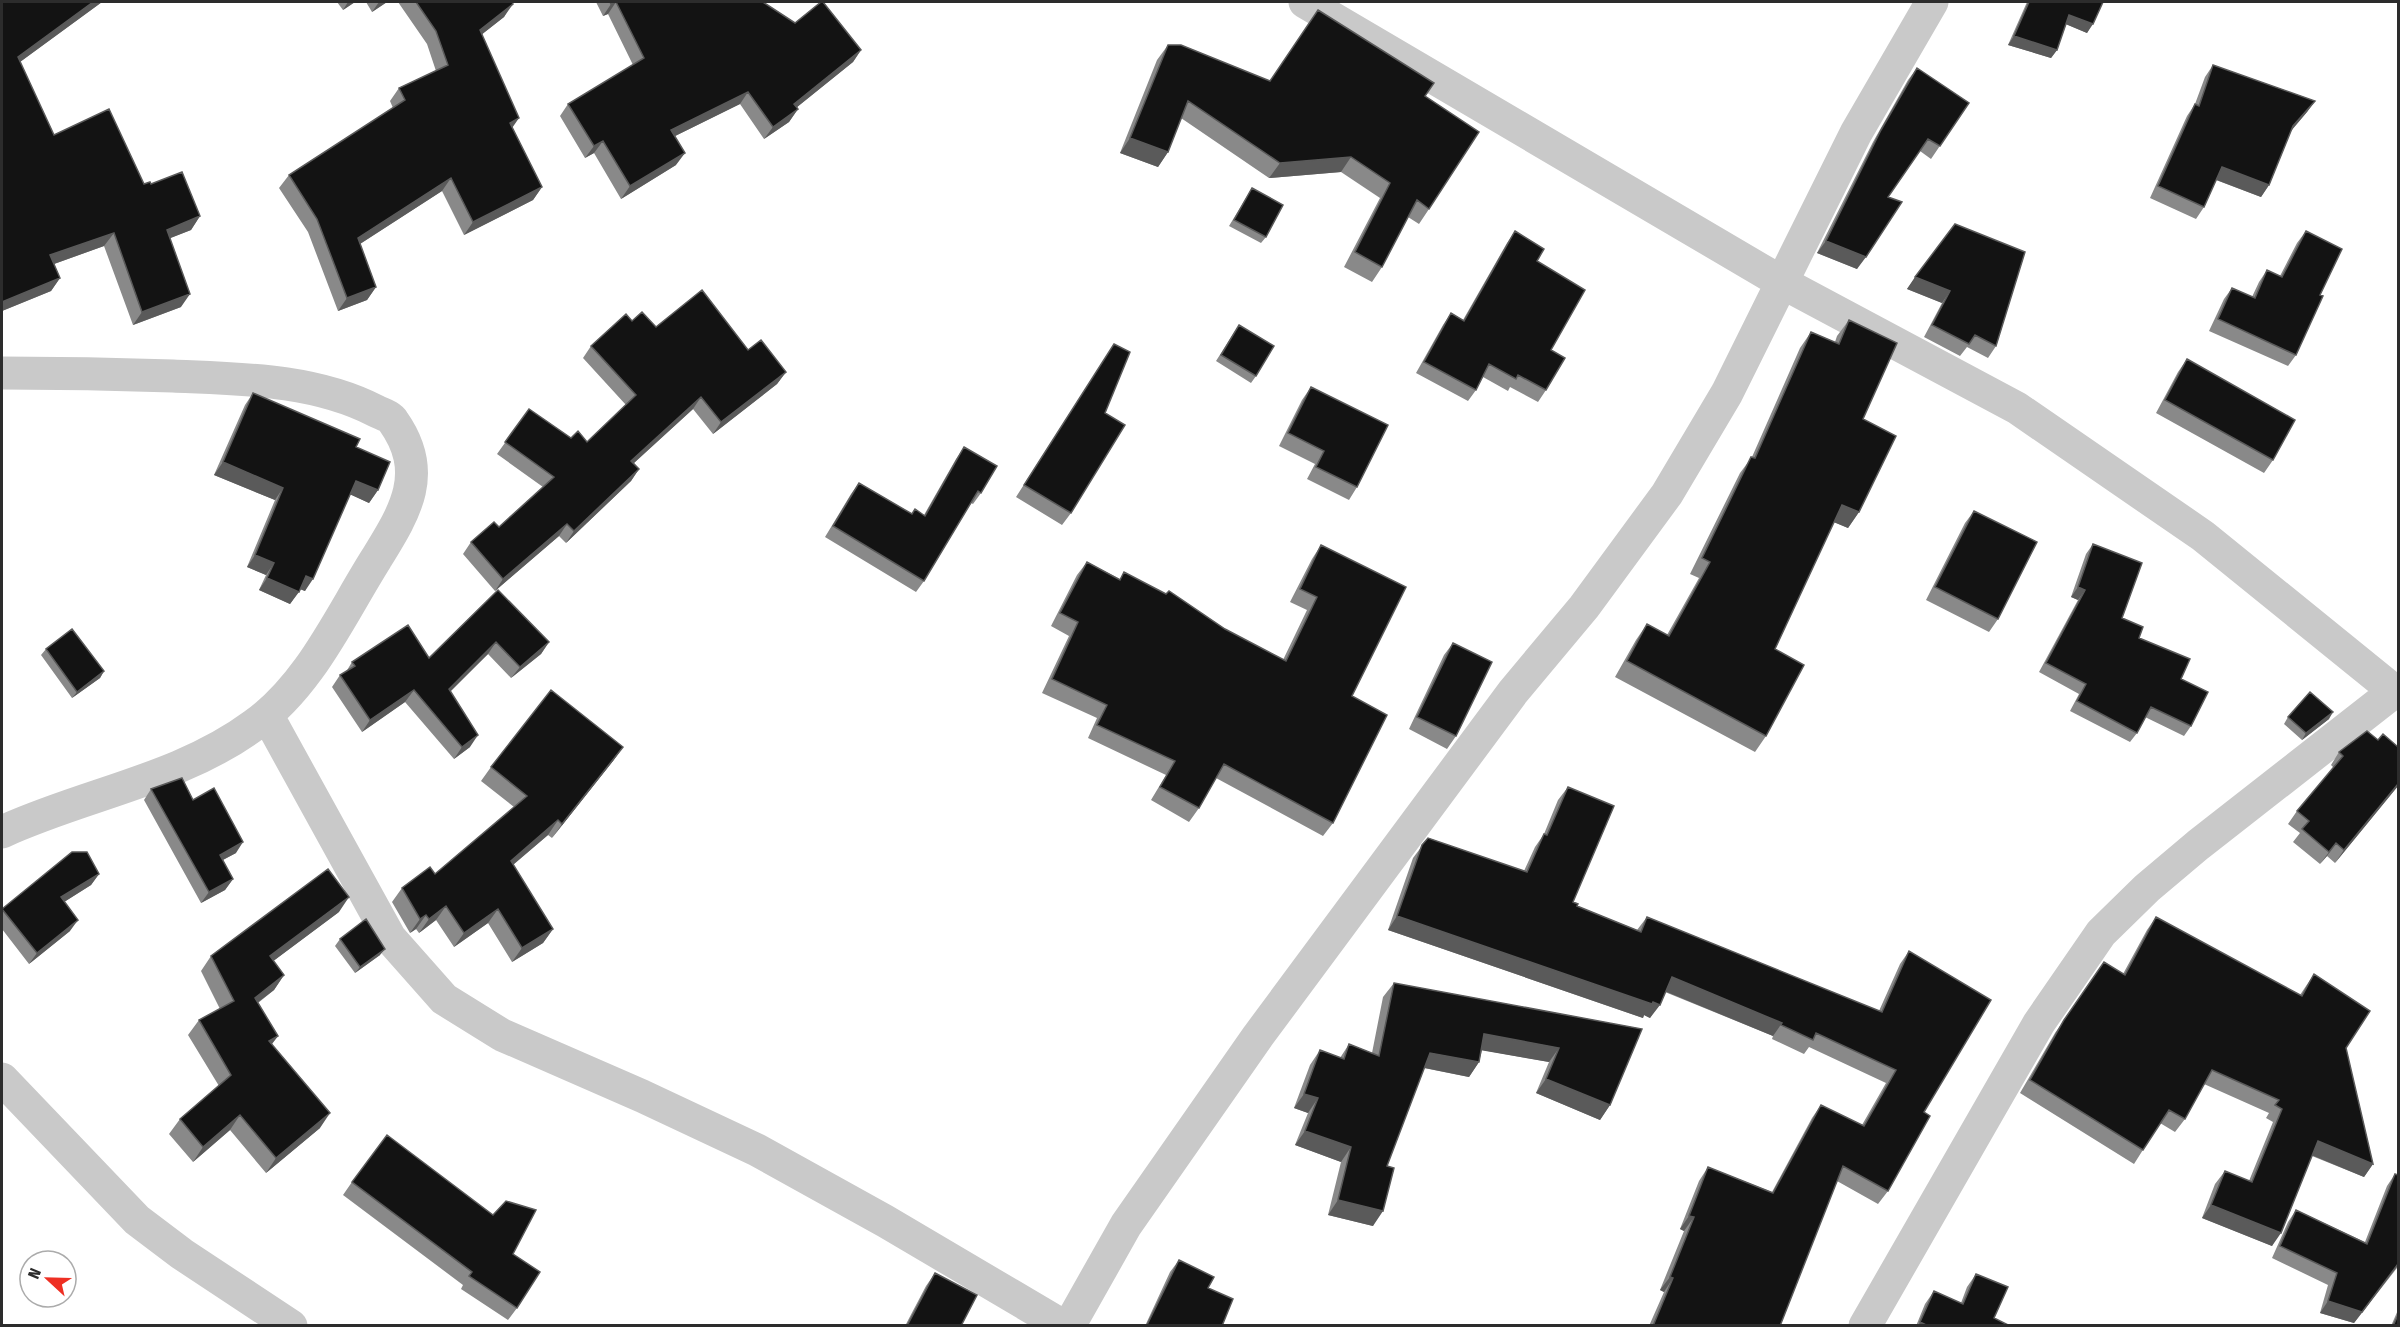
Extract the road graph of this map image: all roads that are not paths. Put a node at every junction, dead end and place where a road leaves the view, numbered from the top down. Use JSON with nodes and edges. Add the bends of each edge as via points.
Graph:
{"nodes":[{"id":1,"x":1305,"y":2,"type":"edge"},
{"id":2,"x":1932,"y":2,"type":"edge"},
{"id":3,"x":1783,"y":283,"type":"junction"},
{"id":4,"x":2,"y":373,"type":"edge"},
{"id":5,"x":2397,"y":693,"type":"edge"},
{"id":6,"x":267,"y":715,"type":"junction"},
{"id":7,"x":2,"y":832,"type":"edge"},
{"id":8,"x":2,"y":1079,"type":"edge"},
{"id":9,"x":291,"y":1326,"type":"edge"},
{"id":10,"x":1063,"y":1326,"type":"edge"},
{"id":11,"x":1069,"y":1326,"type":"edge"},
{"id":12,"x":1866,"y":1326,"type":"edge"}],
"edges":[{"from":1,"to":3,"type":"street"},
{"from":2,"to":3,"type":"street","via":[[1856,133]]},
{"from":3,"to":5,"type":"street","via":[[2018,408],[2203,536]]},
{"from":3,"to":11,"type":"street","via":[[1727,393],[1667,494],[1584,606],[1513,692],[1258,1036],[1126,1225]]},
{"from":4,"to":6,"type":"street","via":[[244,379],[321,390],[392,419],[413,471],[411,495],[318,656]]},
{"from":5,"to":12,"type":"street","via":[[2198,845],[2101,933],[2039,1023]]},
{"from":6,"to":7,"type":"street","via":[[212,751],[99,796],[40,814]]},
{"from":6,"to":10,"type":"street","via":[[390,938],[444,999],[502,1035],[757,1150]]},
{"from":8,"to":9,"type":"street","via":[[137,1220]]}]}
